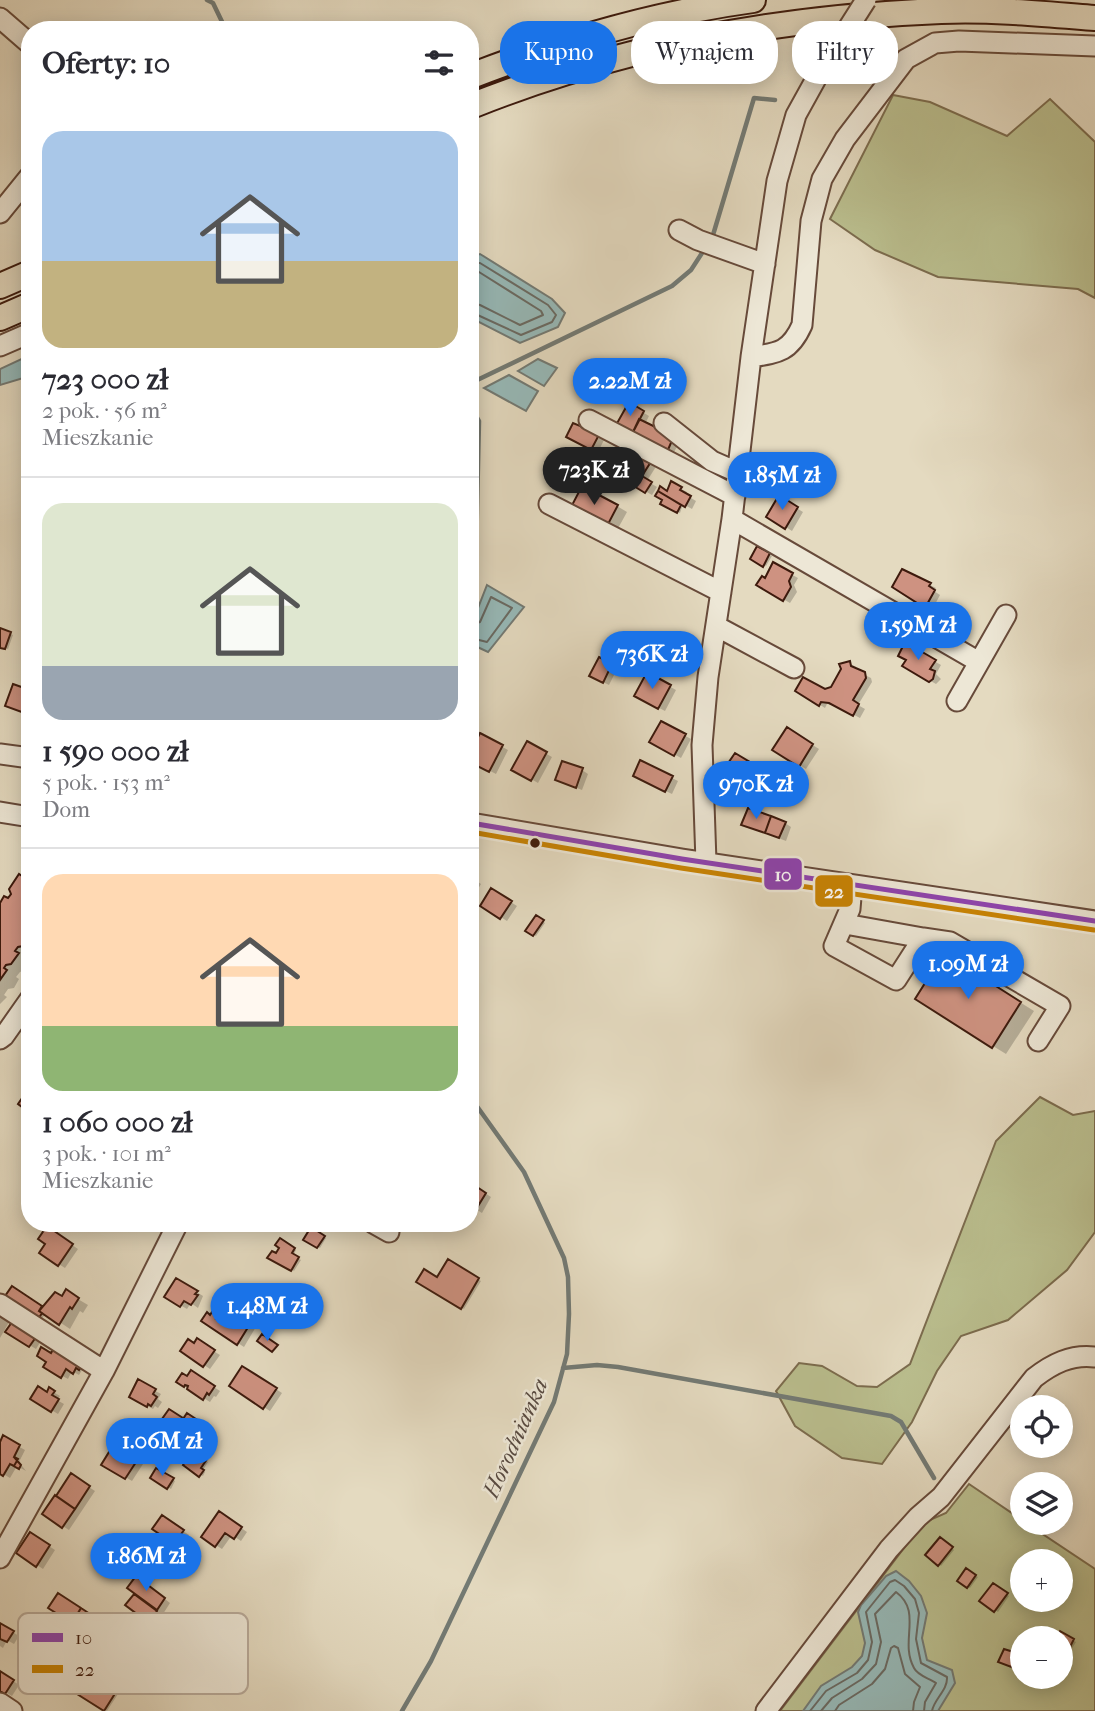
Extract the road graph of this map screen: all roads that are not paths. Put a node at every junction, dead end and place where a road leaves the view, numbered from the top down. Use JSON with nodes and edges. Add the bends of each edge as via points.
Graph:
{"nodes":[{"id":1,"x":754,"y":0,"type":"edge"},
{"id":2,"x":866,"y":0,"type":"edge"},
{"id":3,"x":0,"y":18,"type":"edge"},
{"id":4,"x":1095,"y":18,"type":"edge"},
{"id":5,"x":21,"y":36,"type":"edge"},
{"id":6,"x":1095,"y":46,"type":"edge"},
{"id":7,"x":479,"y":73,"type":"edge"},
{"id":8,"x":479,"y":103,"type":"edge"},
{"id":9,"x":21,"y":187,"type":"edge"},
{"id":10,"x":0,"y":213,"type":"edge"},
{"id":11,"x":679,"y":230,"type":"dead end"},
{"id":12,"x":765,"y":264,"type":"junction"},
{"id":13,"x":21,"y":277,"type":"edge"},
{"id":14,"x":0,"y":286,"type":"edge"},
{"id":15,"x":21,"y":309,"type":"edge"},
{"id":16,"x":0,"y":318,"type":"edge"},
{"id":17,"x":21,"y":337,"type":"edge"},
{"id":18,"x":0,"y":346,"type":"edge"},
{"id":19,"x":751,"y":357,"type":"junction"},
{"id":20,"x":589,"y":420,"type":"dead end"},
{"id":21,"x":664,"y":423,"type":"dead end"},
{"id":22,"x":737,"y":472,"type":"junction"},
{"id":23,"x":735,"y":496,"type":"junction"},
{"id":24,"x":549,"y":504,"type":"dead end"},
{"id":25,"x":732,"y":519,"type":"junction"},
{"id":26,"x":721,"y":592,"type":"junction"},
{"id":27,"x":1006,"y":615,"type":"dead end"},
{"id":28,"x":716,"y":626,"type":"junction"},
{"id":29,"x":979,"y":662,"type":"junction"},
{"id":30,"x":794,"y":668,"type":"dead end"},
{"id":31,"x":957,"y":701,"type":"dead end"},
{"id":32,"x":0,"y":754,"type":"edge"},
{"id":33,"x":21,"y":757,"type":"edge"},
{"id":34,"x":0,"y":812,"type":"edge"},
{"id":35,"x":21,"y":816,"type":"edge"},
{"id":36,"x":479,"y":824,"type":"edge"},
{"id":37,"x":706,"y":862,"type":"junction"},
{"id":38,"x":852,"y":885,"type":"junction"},
{"id":39,"x":1095,"y":921,"type":"edge"},
{"id":40,"x":845,"y":924,"type":"junction"},
{"id":41,"x":923,"y":938,"type":"junction"},
{"id":42,"x":21,"y":1012,"type":"edge"},
{"id":43,"x":0,"y":1039,"type":"edge"},
{"id":44,"x":1038,"y":1041,"type":"dead end"},
{"id":45,"x":174,"y":1232,"type":"edge"},
{"id":46,"x":0,"y":1304,"type":"edge"},
{"id":47,"x":1095,"y":1357,"type":"edge"},
{"id":48,"x":104,"y":1371,"type":"junction"},
{"id":49,"x":0,"y":1558,"type":"edge"},
{"id":50,"x":0,"y":1703,"type":"edge"},
{"id":51,"x":12,"y":1711,"type":"edge"},
{"id":52,"x":765,"y":1711,"type":"edge"}],
"edges":[{"from":1,"to":7,"type":"main road","via":[[645,21]]},
{"from":2,"to":12,"type":"street","bridge":true,"via":[[796,115],[777,181]]},
{"from":3,"to":5,"type":"street"},
{"from":4,"to":8,"type":"main road","via":[[942,11],[753,28],[579,68]]},
{"from":6,"to":19,"type":"street","via":[[959,41],[935,43],[906,59],[845,139],[822,179],[811,221],[802,326],[796,339],[776,353]]},
{"from":9,"to":10,"type":"street"},
{"from":11,"to":12,"type":"street"},
{"from":12,"to":19,"type":"street"},
{"from":13,"to":14,"type":"main road"},
{"from":15,"to":16,"type":"main road"},
{"from":17,"to":18,"type":"street"},
{"from":19,"to":22,"type":"street"},
{"from":20,"to":23,"type":"street"},
{"from":21,"to":22,"type":"street","via":[[712,461]]},
{"from":22,"to":23,"type":"street"},
{"from":23,"to":25,"type":"street"},
{"from":24,"to":26,"type":"street"},
{"from":25,"to":26,"type":"street"},
{"from":25,"to":29,"type":"street"},
{"from":26,"to":28,"type":"street"},
{"from":27,"to":29,"type":"street"},
{"from":28,"to":30,"type":"street"},
{"from":28,"to":37,"type":"street","via":[[702,745]]},
{"from":29,"to":31,"type":"street"},
{"from":32,"to":33,"type":"street"},
{"from":34,"to":35,"type":"street"},
{"from":36,"to":37,"type":"street"},
{"from":37,"to":38,"type":"street"},
{"from":38,"to":39,"type":"street"},
{"from":38,"to":40,"type":"street"},
{"from":40,"to":41,"type":"street"},
{"from":40,"to":41,"type":"street","via":[[834,946],[896,981]]},
{"from":41,"to":44,"type":"street","via":[[950,942],[1060,1006]]},
{"from":42,"to":43,"type":"street"},
{"from":45,"to":48,"type":"street"},
{"from":46,"to":48,"type":"street"},
{"from":47,"to":52,"type":"street","via":[[1066,1359],[1034,1378],[941,1497],[889,1549]]},
{"from":48,"to":49,"type":"street"},
{"from":50,"to":51,"type":"street"}]}
